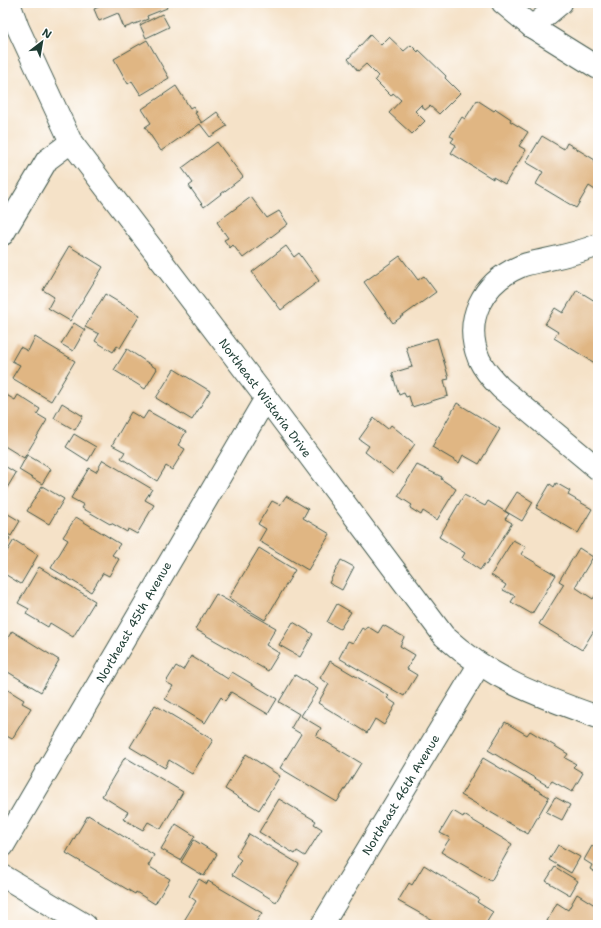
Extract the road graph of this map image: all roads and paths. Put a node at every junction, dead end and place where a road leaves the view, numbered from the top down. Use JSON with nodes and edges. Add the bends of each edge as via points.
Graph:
{"nodes":[{"id":1,"x":9,"y":3,"type":"edge"},
{"id":2,"x":503,"y":3,"type":"edge"},
{"id":3,"x":561,"y":3,"type":"edge"},
{"id":4,"x":532,"y":27,"type":"junction"},
{"id":5,"x":598,"y":68,"type":"edge"},
{"id":6,"x":71,"y":142,"type":"junction"},
{"id":7,"x":3,"y":234,"type":"edge"},
{"id":8,"x":598,"y":245,"type":"edge"},
{"id":9,"x":266,"y":398,"type":"junction"},
{"id":10,"x":598,"y":469,"type":"edge"},
{"id":11,"x":479,"y":665,"type":"junction"},
{"id":12,"x":598,"y":717,"type":"edge"},
{"id":13,"x":3,"y":846,"type":"edge"},
{"id":14,"x":3,"y":876,"type":"edge"},
{"id":15,"x":85,"y":925,"type":"edge"},
{"id":16,"x":322,"y":925,"type":"edge"}],
"edges":[{"from":1,"to":6,"type":"street","name":"Northeast Wistaria Drive"},
{"from":2,"to":4,"type":"street"},
{"from":3,"to":4,"type":"street"},
{"from":4,"to":5,"type":"street"},
{"from":6,"to":7,"type":"street","via":[[47,160]]},
{"from":6,"to":9,"type":"street","name":"Northeast Wistaria Drive"},
{"from":8,"to":10,"type":"street","via":[[581,252],[520,266],[503,274],[487,289],[479,304],[473,325],[475,346],[487,373],[501,388]]},
{"from":9,"to":11,"type":"street","name":"Northeast Wistaria Drive","via":[[444,636]]},
{"from":9,"to":13,"type":"street","name":"Northeast 45th Avenue"},
{"from":11,"to":12,"type":"street","name":"Northeast Wistaria Drive","via":[[515,686]]},
{"from":11,"to":16,"type":"street","name":"Northeast 46th Avenue"},
{"from":14,"to":15,"type":"street"}]}
